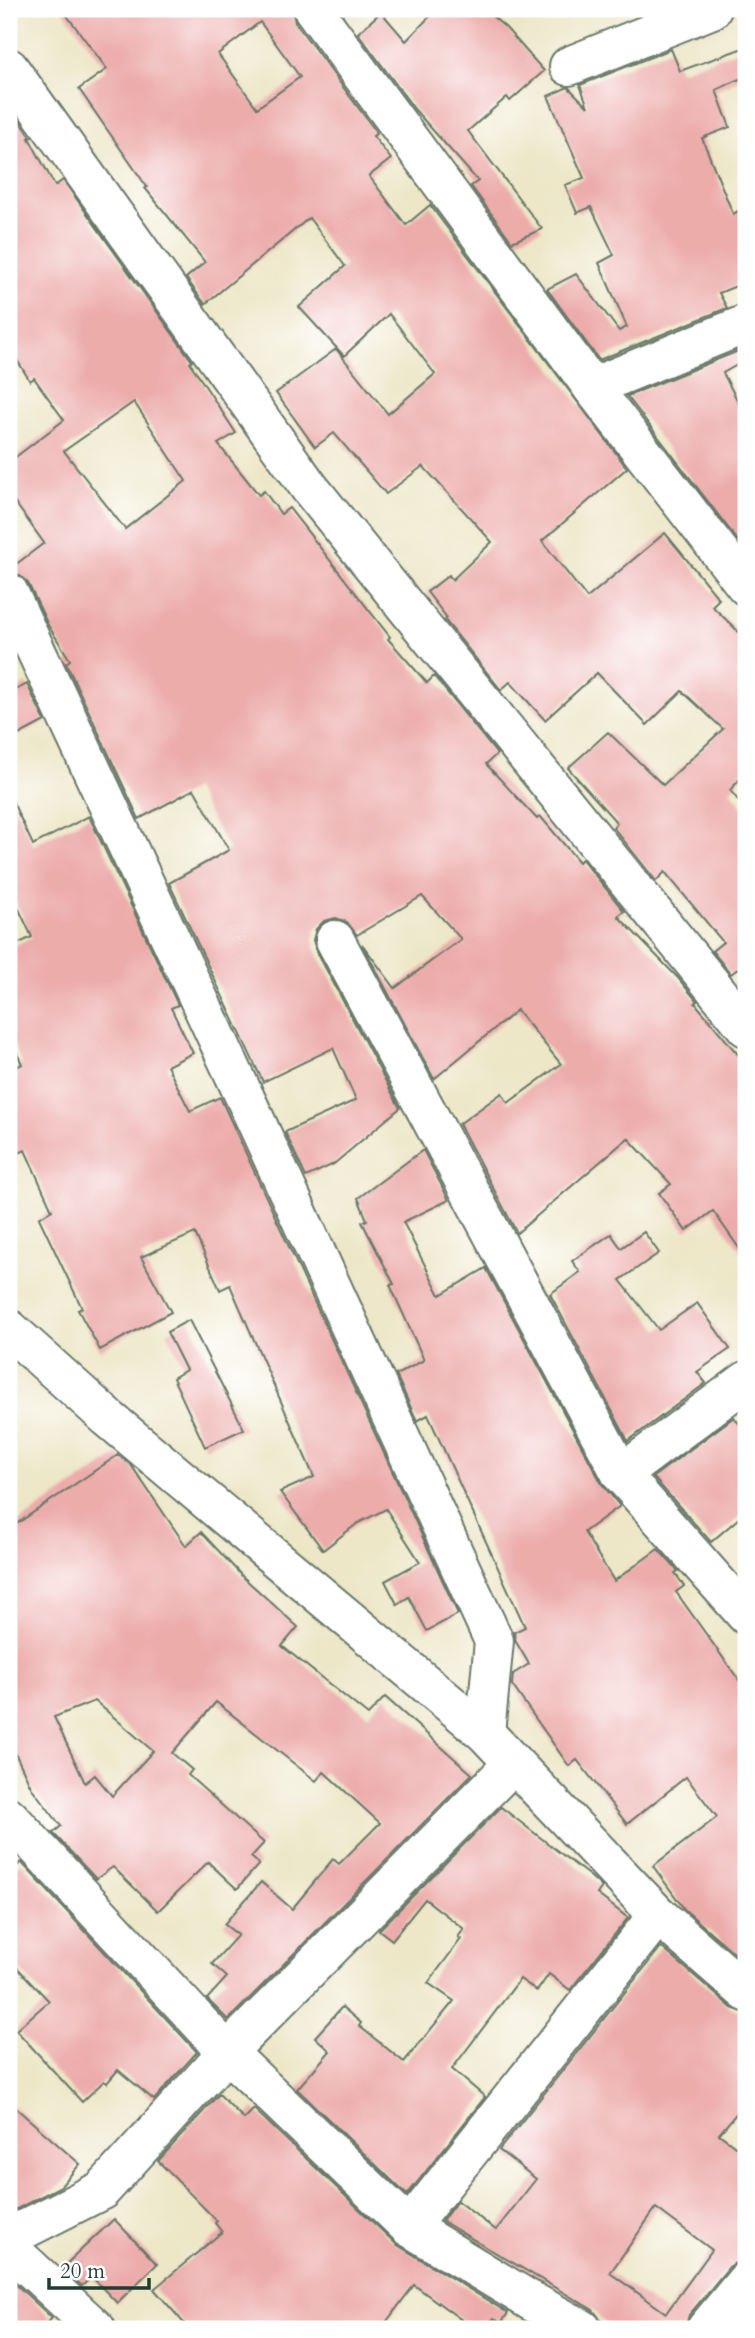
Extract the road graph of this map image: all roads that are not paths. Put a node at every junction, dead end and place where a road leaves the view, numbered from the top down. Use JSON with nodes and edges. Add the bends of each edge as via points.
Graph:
{"nodes":[{"id":1,"x":313,"y":9,"type":"edge"},
{"id":2,"x":712,"y":9,"type":"edge"},
{"id":3,"x":569,"y":66,"type":"dead end"},
{"id":4,"x":9,"y":68,"type":"edge"},
{"id":5,"x":746,"y":324,"type":"edge"},
{"id":6,"x":592,"y":387,"type":"junction"},
{"id":7,"x":746,"y":586,"type":"edge"},
{"id":8,"x":9,"y":593,"type":"edge"},
{"id":9,"x":335,"y":940,"type":"dead end"},
{"id":10,"x":746,"y":1027,"type":"edge"},
{"id":11,"x":9,"y":1329,"type":"edge"},
{"id":12,"x":746,"y":1381,"type":"edge"},
{"id":13,"x":621,"y":1474,"type":"junction"},
{"id":14,"x":746,"y":1615,"type":"edge"},
{"id":15,"x":485,"y":1733,"type":"junction"},
{"id":16,"x":513,"y":1764,"type":"junction"},
{"id":17,"x":9,"y":1817,"type":"edge"},
{"id":18,"x":658,"y":1914,"type":"junction"},
{"id":19,"x":746,"y":1992,"type":"edge"},
{"id":20,"x":227,"y":2052,"type":"junction"},
{"id":21,"x":409,"y":2227,"type":"junction"},
{"id":22,"x":9,"y":2237,"type":"edge"},
{"id":23,"x":9,"y":2248,"type":"edge"},
{"id":24,"x":746,"y":2281,"type":"edge"},
{"id":25,"x":96,"y":2329,"type":"edge"},
{"id":26,"x":582,"y":2329,"type":"edge"},
{"id":27,"x":706,"y":2329,"type":"edge"}],
"edges":[{"from":1,"to":6,"type":"street"},
{"from":2,"to":3,"type":"street"},
{"from":4,"to":10,"type":"street","via":[[309,487]]},
{"from":5,"to":6,"type":"street"},
{"from":6,"to":7,"type":"street"},
{"from":8,"to":15,"type":"street","via":[[494,1641]]},
{"from":9,"to":13,"type":"street"},
{"from":11,"to":15,"type":"street","via":[[108,1418]]},
{"from":12,"to":13,"type":"street"},
{"from":13,"to":14,"type":"street"},
{"from":15,"to":16,"type":"street"},
{"from":16,"to":18,"type":"street"},
{"from":16,"to":20,"type":"street"},
{"from":17,"to":20,"type":"street"},
{"from":18,"to":19,"type":"street"},
{"from":18,"to":21,"type":"street"},
{"from":20,"to":21,"type":"street"},
{"from":20,"to":22,"type":"street","via":[[102,2190]]},
{"from":21,"to":26,"type":"street"},
{"from":23,"to":25,"type":"street"},
{"from":24,"to":27,"type":"street"}]}
